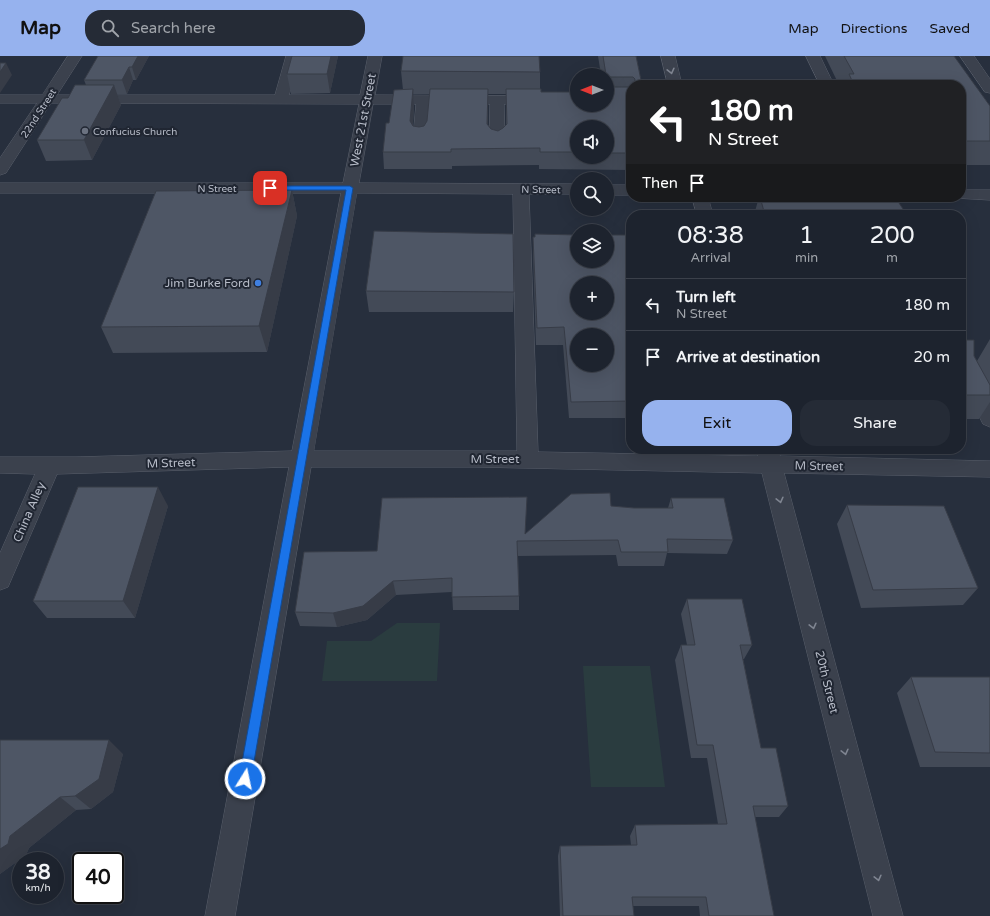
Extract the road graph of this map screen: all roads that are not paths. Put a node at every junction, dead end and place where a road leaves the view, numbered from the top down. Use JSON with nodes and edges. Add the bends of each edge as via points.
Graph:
{"nodes":[{"id":1,"x":75,"y":56,"type":"edge"},
{"id":2,"x":293,"y":56,"type":"edge"},
{"id":3,"x":375,"y":56,"type":"edge"},
{"id":4,"x":668,"y":56,"type":"edge"},
{"id":5,"x":813,"y":56,"type":"edge"},
{"id":6,"x":967,"y":56,"type":"edge"},
{"id":7,"x":674,"y":80,"type":"edge"},
{"id":8,"x":825,"y":80,"type":"edge"},
{"id":9,"x":990,"y":89,"type":"edge"},
{"id":10,"x":0,"y":99,"type":"edge"},
{"id":11,"x":47,"y":99,"type":"junction"},
{"id":12,"x":281,"y":100,"type":"junction"},
{"id":13,"x":367,"y":100,"type":"junction"},
{"id":14,"x":423,"y":100,"type":"junction"},
{"id":15,"x":497,"y":100,"type":"junction"},
{"id":16,"x":570,"y":100,"type":"edge"},
{"id":17,"x":420,"y":138,"type":"edge"},
{"id":18,"x":497,"y":141,"type":"edge"},
{"id":19,"x":0,"y":170,"type":"edge"},
{"id":20,"x":0,"y":188,"type":"edge"},
{"id":21,"x":350,"y":188,"type":"junction"},
{"id":22,"x":521,"y":188,"type":"junction"},
{"id":23,"x":570,"y":189,"type":"edge"},
{"id":24,"x":614,"y":190,"type":"edge"},
{"id":25,"x":626,"y":190,"type":"edge"},
{"id":26,"x":966,"y":195,"type":"edge"},
{"id":27,"x":990,"y":195,"type":"edge"},
{"id":28,"x":966,"y":370,"type":"edge"},
{"id":29,"x":990,"y":419,"type":"edge"},
{"id":30,"x":769,"y":457,"type":"edge"},
{"id":31,"x":302,"y":459,"type":"junction"},
{"id":32,"x":528,"y":460,"type":"junction"},
{"id":33,"x":0,"y":466,"type":"edge"},
{"id":34,"x":49,"y":466,"type":"junction"},
{"id":35,"x":990,"y":469,"type":"edge"},
{"id":36,"x":0,"y":580,"type":"edge"},
{"id":37,"x":220,"y":916,"type":"edge"},
{"id":38,"x":888,"y":916,"type":"edge"}],
"edges":[{"from":1,"to":11,"type":"street","name":"22nd Street"},
{"from":2,"to":12,"type":"street"},
{"from":3,"to":13,"type":"street","name":"West 21st Street"},
{"from":4,"to":7,"type":"street","one_way":true},
{"from":5,"to":8,"type":"street"},
{"from":6,"to":9,"type":"street"},
{"from":10,"to":11,"type":"street"},
{"from":11,"to":12,"type":"street"},
{"from":11,"to":19,"type":"street","name":"22nd Street"},
{"from":12,"to":13,"type":"street"},
{"from":13,"to":14,"type":"street"},
{"from":13,"to":21,"type":"street","name":"West 21st Street"},
{"from":14,"to":15,"type":"street"},
{"from":14,"to":17,"type":"street"},
{"from":15,"to":16,"type":"street"},
{"from":15,"to":18,"type":"street"},
{"from":20,"to":21,"type":"street","name":"N Street"},
{"from":21,"to":22,"type":"street","name":"N Street"},
{"from":21,"to":31,"type":"street","name":"West 21st Street"},
{"from":22,"to":23,"type":"street","name":"N Street"},
{"from":22,"to":32,"type":"street"},
{"from":24,"to":25,"type":"street"},
{"from":26,"to":27,"type":"street"},
{"from":28,"to":29,"type":"street"},
{"from":30,"to":32,"type":"street","name":"M Street"},
{"from":30,"to":35,"type":"street","name":"M Street"},
{"from":30,"to":38,"type":"street","name":"20th Street","one_way":true},
{"from":31,"to":32,"type":"street","name":"M Street"},
{"from":31,"to":34,"type":"street","name":"M Street"},
{"from":31,"to":37,"type":"street","name":"West 21st Street"},
{"from":33,"to":34,"type":"street","name":"M Street"},
{"from":34,"to":36,"type":"street","name":"China Alley"}]}
